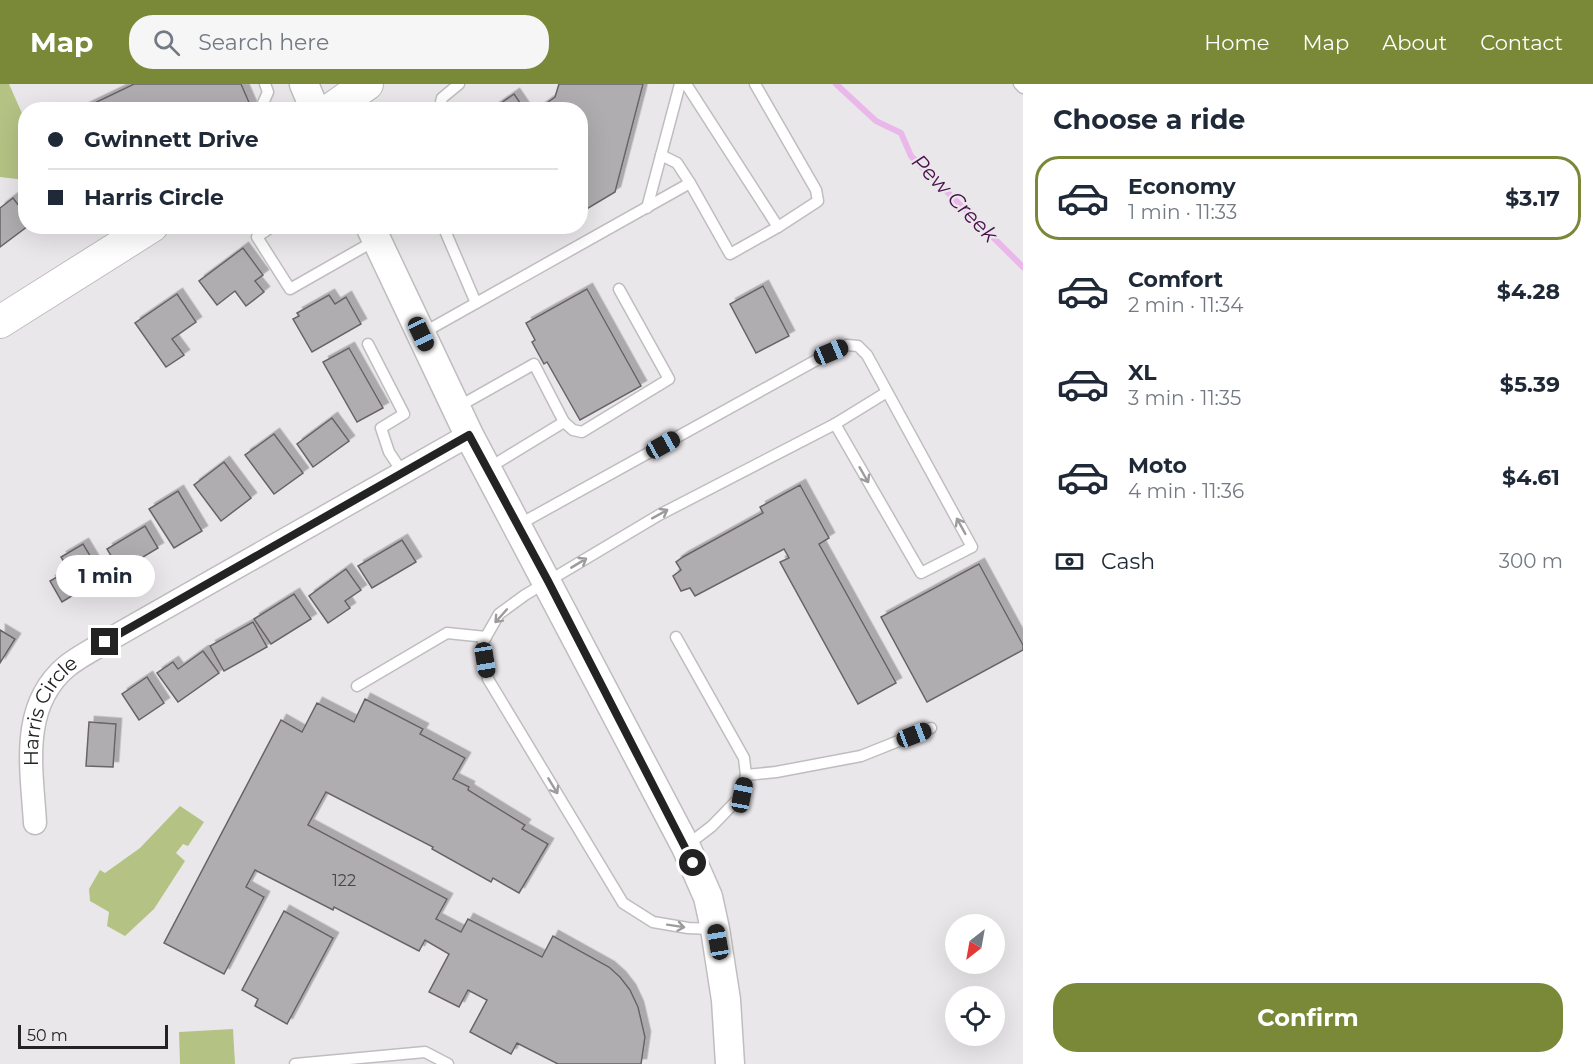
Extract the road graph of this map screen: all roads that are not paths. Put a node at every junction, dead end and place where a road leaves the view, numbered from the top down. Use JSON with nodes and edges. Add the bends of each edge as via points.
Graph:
{"nodes":[{"id":1,"x":265,"y":84,"type":"edge"},
{"id":2,"x":304,"y":84,"type":"edge"},
{"id":3,"x":367,"y":84,"type":"edge"},
{"id":4,"x":457,"y":84,"type":"edge"},
{"id":5,"x":680,"y":84,"type":"edge"},
{"id":6,"x":686,"y":84,"type":"edge"},
{"id":7,"x":755,"y":84,"type":"edge"},
{"id":8,"x":1019,"y":84,"type":"edge"},
{"id":9,"x":1023,"y":88,"type":"edge"},
{"id":10,"x":264,"y":102,"type":"edge"},
{"id":11,"x":312,"y":102,"type":"edge"},
{"id":12,"x":341,"y":102,"type":"edge"},
{"id":13,"x":441,"y":102,"type":"edge"},
{"id":14,"x":661,"y":155,"type":"junction"},
{"id":15,"x":690,"y":183,"type":"junction"},
{"id":16,"x":647,"y":208,"type":"junction"},
{"id":17,"x":778,"y":227,"type":"junction"},
{"id":18,"x":139,"y":234,"type":"edge"},
{"id":19,"x":261,"y":234,"type":"edge"},
{"id":20,"x":372,"y":234,"type":"edge"},
{"id":21,"x":373,"y":234,"type":"edge"},
{"id":22,"x":446,"y":234,"type":"edge"},
{"id":23,"x":619,"y":289,"type":"dead end"},
{"id":24,"x":476,"y":303,"type":"junction"},
{"id":25,"x":0,"y":322,"type":"edge"},
{"id":26,"x":421,"y":334,"type":"junction"},
{"id":27,"x":368,"y":344,"type":"dead end"},
{"id":28,"x":887,"y":392,"type":"junction"},
{"id":29,"x":456,"y":408,"type":"junction"},
{"id":30,"x":564,"y":422,"type":"junction"},
{"id":31,"x":835,"y":424,"type":"junction"},
{"id":32,"x":469,"y":435,"type":"junction"},
{"id":33,"x":487,"y":469,"type":"junction"},
{"id":34,"x":402,"y":473,"type":"junction"},
{"id":35,"x":518,"y":525,"type":"junction"},
{"id":36,"x":548,"y":581,"type":"junction"},
{"id":37,"x":486,"y":637,"type":"junction"},
{"id":38,"x":676,"y":637,"type":"dead end"},
{"id":39,"x":357,"y":686,"type":"dead end"},
{"id":40,"x":931,"y":728,"type":"dead end"},
{"id":41,"x":746,"y":775,"type":"junction"},
{"id":42,"x":35,"y":824,"type":"dead end"},
{"id":43,"x":686,"y":847,"type":"junction"},
{"id":44,"x":715,"y":929,"type":"junction"},
{"id":45,"x":295,"y":1064,"type":"edge"},
{"id":46,"x":448,"y":1064,"type":"edge"},
{"id":47,"x":730,"y":1064,"type":"edge"}],
"edges":[{"from":1,"to":10,"type":"lane","via":[[268,92]]},
{"from":2,"to":11,"type":"street"},
{"from":3,"to":12,"type":"main road"},
{"from":4,"to":13,"type":"lane"},
{"from":5,"to":14,"type":"lane"},
{"from":6,"to":17,"type":"lane"},
{"from":7,"to":17,"type":"lane","via":[[816,190],[818,201]]},
{"from":8,"to":9,"type":"lane"},
{"from":14,"to":15,"type":"lane","via":[[677,163]]},
{"from":14,"to":16,"type":"lane"},
{"from":15,"to":16,"type":"lane"},
{"from":15,"to":17,"type":"lane","via":[[730,254]]},
{"from":16,"to":24,"type":"lane"},
{"from":18,"to":25,"type":"main road"},
{"from":19,"to":20,"type":"lane","via":[[257,237],[290,289]]},
{"from":21,"to":26,"type":"street"},
{"from":22,"to":24,"type":"lane"},
{"from":23,"to":30,"type":"lane","via":[[669,379],[582,432]]},
{"from":24,"to":26,"type":"lane"},
{"from":26,"to":29,"type":"street"},
{"from":27,"to":34,"type":"lane","via":[[404,414],[381,428]]},
{"from":28,"to":31,"type":"lane"},
{"from":31,"to":28,"type":"lane","one_way":true,"via":[[921,573],[972,547]]},
{"from":28,"to":35,"type":"lane","via":[[867,355],[858,346],[847,345]]},
{"from":29,"to":30,"type":"lane","via":[[534,364]]},
{"from":29,"to":32,"type":"street"},
{"from":30,"to":33,"type":"lane"},
{"from":36,"to":31,"type":"lane","one_way":true,"via":[[659,515]]},
{"from":32,"to":33,"type":"street"},
{"from":32,"to":34,"type":"street","name":"Harris Circle"},
{"from":33,"to":35,"type":"street"},
{"from":34,"to":42,"type":"street","name":"Harris Circle","via":[[67,667],[41,701],[30,739]]},
{"from":35,"to":36,"type":"street"},
{"from":36,"to":37,"type":"lane","one_way":true,"via":[[499,614]]},
{"from":36,"to":43,"type":"street"},
{"from":37,"to":39,"type":"lane","via":[[447,633]]},
{"from":37,"to":44,"type":"lane","one_way":true,"via":[[483,642],[488,679],[623,903],[653,922]]},
{"from":38,"to":41,"type":"lane","via":[[744,758]]},
{"from":40,"to":41,"type":"lane","via":[[861,756]]},
{"from":41,"to":43,"type":"lane","via":[[742,795]]},
{"from":43,"to":44,"type":"street","via":[[708,897]]},
{"from":44,"to":47,"type":"street","via":[[726,1000]]},
{"from":45,"to":46,"type":"lane","via":[[425,1052]]}]}
